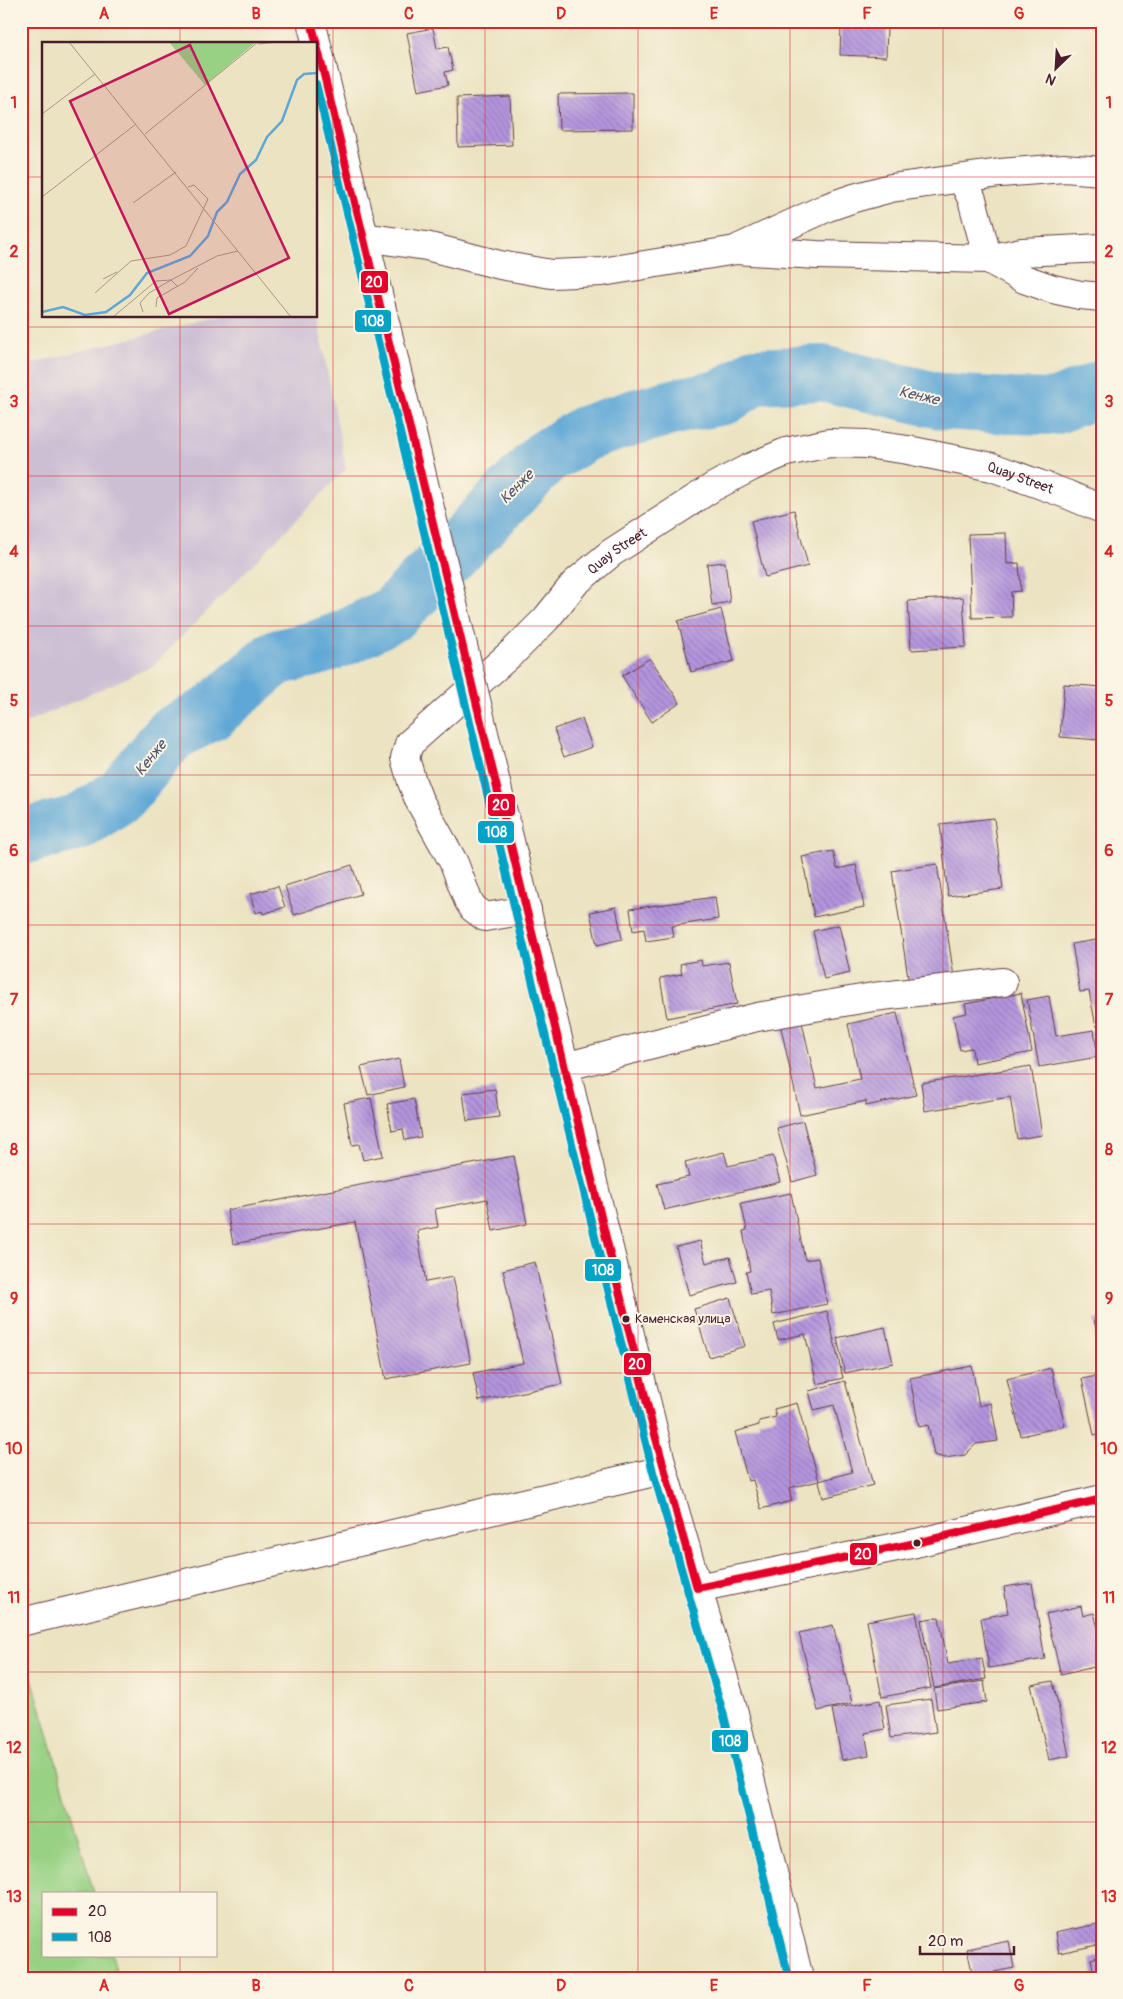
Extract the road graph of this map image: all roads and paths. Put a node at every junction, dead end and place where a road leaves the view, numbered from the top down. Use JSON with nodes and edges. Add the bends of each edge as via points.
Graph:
{"nodes":[{"id":1,"x":311,"y":21,"type":"edge"},
{"id":2,"x":316,"y":42,"type":"edge"},
{"id":3,"x":318,"y":50,"type":"edge"},
{"id":4,"x":1102,"y":171,"type":"edge"},
{"id":5,"x":962,"y":179,"type":"junction"},
{"id":6,"x":364,"y":238,"type":"junction"},
{"id":7,"x":1102,"y":248,"type":"edge"},
{"id":8,"x":736,"y":250,"type":"junction"},
{"id":9,"x":988,"y":259,"type":"junction"},
{"id":10,"x":1102,"y":297,"type":"edge"},
{"id":11,"x":1102,"y":509,"type":"edge"},
{"id":12,"x":527,"y":910,"type":"junction"},
{"id":13,"x":1003,"y":982,"type":"dead end"},
{"id":14,"x":564,"y":1067,"type":"junction"},
{"id":15,"x":663,"y":1470,"type":"junction"},
{"id":16,"x":1102,"y":1499,"type":"edge"},
{"id":17,"x":697,"y":1588,"type":"junction"},
{"id":18,"x":21,"y":1622,"type":"edge"},
{"id":19,"x":800,"y":1978,"type":"edge"}],
"edges":[{"from":1,"to":2,"type":"street"},
{"from":3,"to":6,"type":"street"},
{"from":4,"to":5,"type":"street","via":[[1064,168]]},
{"from":5,"to":8,"type":"street","via":[[891,188],[854,198]]},
{"from":5,"to":9,"type":"street","via":[[972,199]]},
{"from":6,"to":8,"type":"street","via":[[426,246],[500,266],[552,274],[602,272]]},
{"from":6,"to":12,"type":"street","bridge":true},
{"from":7,"to":9,"type":"street","via":[[1022,252]]},
{"from":8,"to":9,"type":"street"},
{"from":9,"to":10,"type":"street","via":[[1024,279],[1053,289]]},
{"from":11,"to":12,"type":"street","name":"Quay Street","via":[[992,467],[866,444],[829,443],[786,452],[751,466],[618,548],[575,583],[516,649],[409,744],[405,758],[419,800],[454,863],[473,908],[485,917]]},
{"from":12,"to":14,"type":"street"},
{"from":13,"to":14,"type":"street","via":[[873,997],[757,1017]]},
{"from":14,"to":15,"type":"street"},
{"from":15,"to":17,"type":"street"},
{"from":15,"to":18,"type":"street"},
{"from":16,"to":17,"type":"street","via":[[916,1544]]},
{"from":17,"to":19,"type":"street","via":[[734,1713]]}]}
